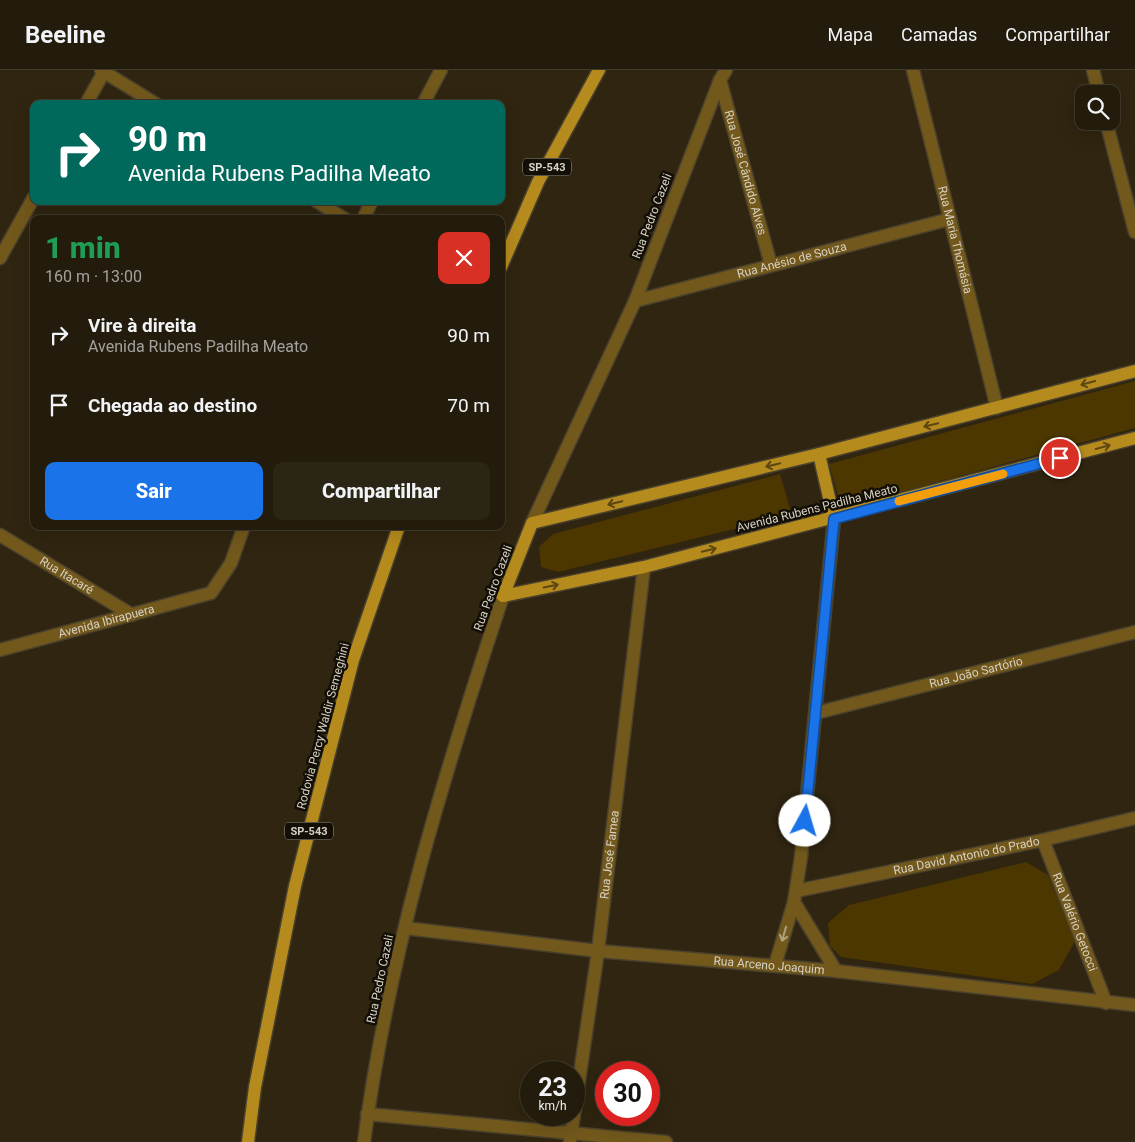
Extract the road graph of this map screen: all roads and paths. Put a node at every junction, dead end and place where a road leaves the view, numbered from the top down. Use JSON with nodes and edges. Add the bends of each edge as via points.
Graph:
{"nodes":[{"id":1,"x":441,"y":70,"type":"edge"},
{"id":2,"x":599,"y":70,"type":"edge"},
{"id":3,"x":914,"y":70,"type":"edge"},
{"id":4,"x":1093,"y":70,"type":"edge"},
{"id":5,"x":103,"y":71,"type":"edge"},
{"id":6,"x":723,"y":75,"type":"edge"},
{"id":7,"x":1097,"y":85,"type":"edge"},
{"id":8,"x":88,"y":100,"type":"edge"},
{"id":9,"x":150,"y":100,"type":"edge"},
{"id":10,"x":425,"y":100,"type":"edge"},
{"id":11,"x":1108,"y":130,"type":"edge"},
{"id":12,"x":30,"y":204,"type":"edge"},
{"id":13,"x":322,"y":205,"type":"edge"},
{"id":14,"x":339,"y":215,"type":"edge"},
{"id":15,"x":950,"y":219,"type":"junction"},
{"id":16,"x":1135,"y":232,"type":"edge"},
{"id":17,"x":0,"y":258,"type":"edge"},
{"id":18,"x":505,"y":258,"type":"edge"},
{"id":19,"x":770,"y":266,"type":"junction"},
{"id":20,"x":635,"y":300,"type":"junction"},
{"id":21,"x":1135,"y":371,"type":"edge"},
{"id":22,"x":997,"y":408,"type":"junction"},
{"id":23,"x":1135,"y":438,"type":"edge"},
{"id":24,"x":819,"y":454,"type":"junction"},
{"id":25,"x":834,"y":519,"type":"junction"},
{"id":26,"x":532,"y":523,"type":"junction"},
{"id":27,"x":243,"y":530,"type":"edge"},
{"id":28,"x":398,"y":530,"type":"edge"},
{"id":29,"x":0,"y":535,"type":"edge"},
{"id":30,"x":644,"y":567,"type":"junction"},
{"id":31,"x":503,"y":596,"type":"junction"},
{"id":32,"x":132,"y":615,"type":"junction"},
{"id":33,"x":1135,"y":632,"type":"edge"},
{"id":34,"x":0,"y":650,"type":"edge"},
{"id":35,"x":816,"y":713,"type":"junction"},
{"id":36,"x":1135,"y":818,"type":"edge"},
{"id":37,"x":1043,"y":840,"type":"junction"},
{"id":38,"x":795,"y":896,"type":"junction"},
{"id":39,"x":404,"y":928,"type":"junction"},
{"id":40,"x":598,"y":951,"type":"junction"},
{"id":41,"x":775,"y":965,"type":"junction"},
{"id":42,"x":836,"y":971,"type":"junction"},
{"id":43,"x":1106,"y":1003,"type":"junction"},
{"id":44,"x":1135,"y":1005,"type":"edge"},
{"id":45,"x":368,"y":1114,"type":"junction"},
{"id":46,"x":571,"y":1138,"type":"edge"},
{"id":47,"x":248,"y":1142,"type":"edge"},
{"id":48,"x":364,"y":1142,"type":"edge"},
{"id":49,"x":666,"y":1142,"type":"edge"}],
"edges":[{"from":1,"to":10,"type":"street"},
{"from":2,"to":18,"type":"main road","number":"SP-543","via":[[538,182]]},
{"from":3,"to":15,"type":"street","name":"Rua Maria Thomásia"},
{"from":4,"to":7,"type":"street"},
{"from":5,"to":8,"type":"street"},
{"from":5,"to":9,"type":"street"},
{"from":6,"to":19,"type":"street","name":"Rua José Cândido Alves"},
{"from":6,"to":20,"type":"street","name":"Rua Pedro Cazeli"},
{"from":11,"to":16,"type":"street"},
{"from":12,"to":17,"type":"street"},
{"from":13,"to":14,"type":"street"},
{"from":15,"to":19,"type":"street","name":"Rua Anésio de Souza"},
{"from":15,"to":22,"type":"street","name":"Rua Maria Thomásia"},
{"from":19,"to":20,"type":"street","name":"Rua Anésio de Souza"},
{"from":20,"to":26,"type":"street","name":"Rua Pedro Cazeli"},
{"from":21,"to":22,"type":"main road","one_way":true},
{"from":22,"to":24,"type":"main road","one_way":true},
{"from":25,"to":23,"type":"main road","name":"Avenida Rubens Padilha Meato","one_way":true},
{"from":24,"to":25,"type":"main road"},
{"from":24,"to":26,"type":"main road","one_way":true},
{"from":30,"to":25,"type":"main road","name":"Avenida Rubens Padilha Meato","one_way":true},
{"from":25,"to":35,"type":"street"},
{"from":26,"to":31,"type":"main road","name":"Rua Pedro Cazeli"},
{"from":27,"to":32,"type":"street","name":"Avenida Ibirapuera","via":[[231,563],[211,594]]},
{"from":28,"to":47,"type":"main road","name":"Rodovia Percy Waldir Semeghini","number":"SP-543","via":[[353,660],[295,886],[255,1087]]},
{"from":29,"to":32,"type":"street","name":"Rua Itacaré"},
{"from":31,"to":30,"type":"main road","name":"Avenida Rubens Padilha Meato","one_way":true},
{"from":30,"to":40,"type":"street","name":"Rua José Famea"},
{"from":31,"to":39,"type":"street","name":"Rua Pedro Cazeli","via":[[458,732]]},
{"from":32,"to":34,"type":"street","name":"Avenida Ibirapuera"},
{"from":33,"to":35,"type":"street","name":"Rua João Sartório"},
{"from":35,"to":38,"type":"street"},
{"from":36,"to":37,"type":"street","name":"Rua David Antonio do Prado"},
{"from":37,"to":38,"type":"street","name":"Rua David Antonio do Prado"},
{"from":37,"to":43,"type":"street","name":"Rua Valério Getocci"},
{"from":38,"to":41,"type":"street","one_way":true},
{"from":38,"to":42,"type":"street"},
{"from":39,"to":40,"type":"street","name":"Rua Arceno Joaquim"},
{"from":39,"to":45,"type":"street","name":"Rua Pedro Cazeli"},
{"from":40,"to":41,"type":"street","name":"Rua Arceno Joaquim"},
{"from":40,"to":46,"type":"street","name":"Rua José Famea"},
{"from":41,"to":42,"type":"street","name":"Rua Arceno Joaquim"},
{"from":42,"to":43,"type":"street","name":"Rua Arceno Joaquim"},
{"from":43,"to":44,"type":"street","name":"Rua Arceno Joaquim"},
{"from":45,"to":46,"type":"street"},
{"from":45,"to":48,"type":"street","name":"Rua Pedro Cazeli"},
{"from":46,"to":49,"type":"street"}]}
